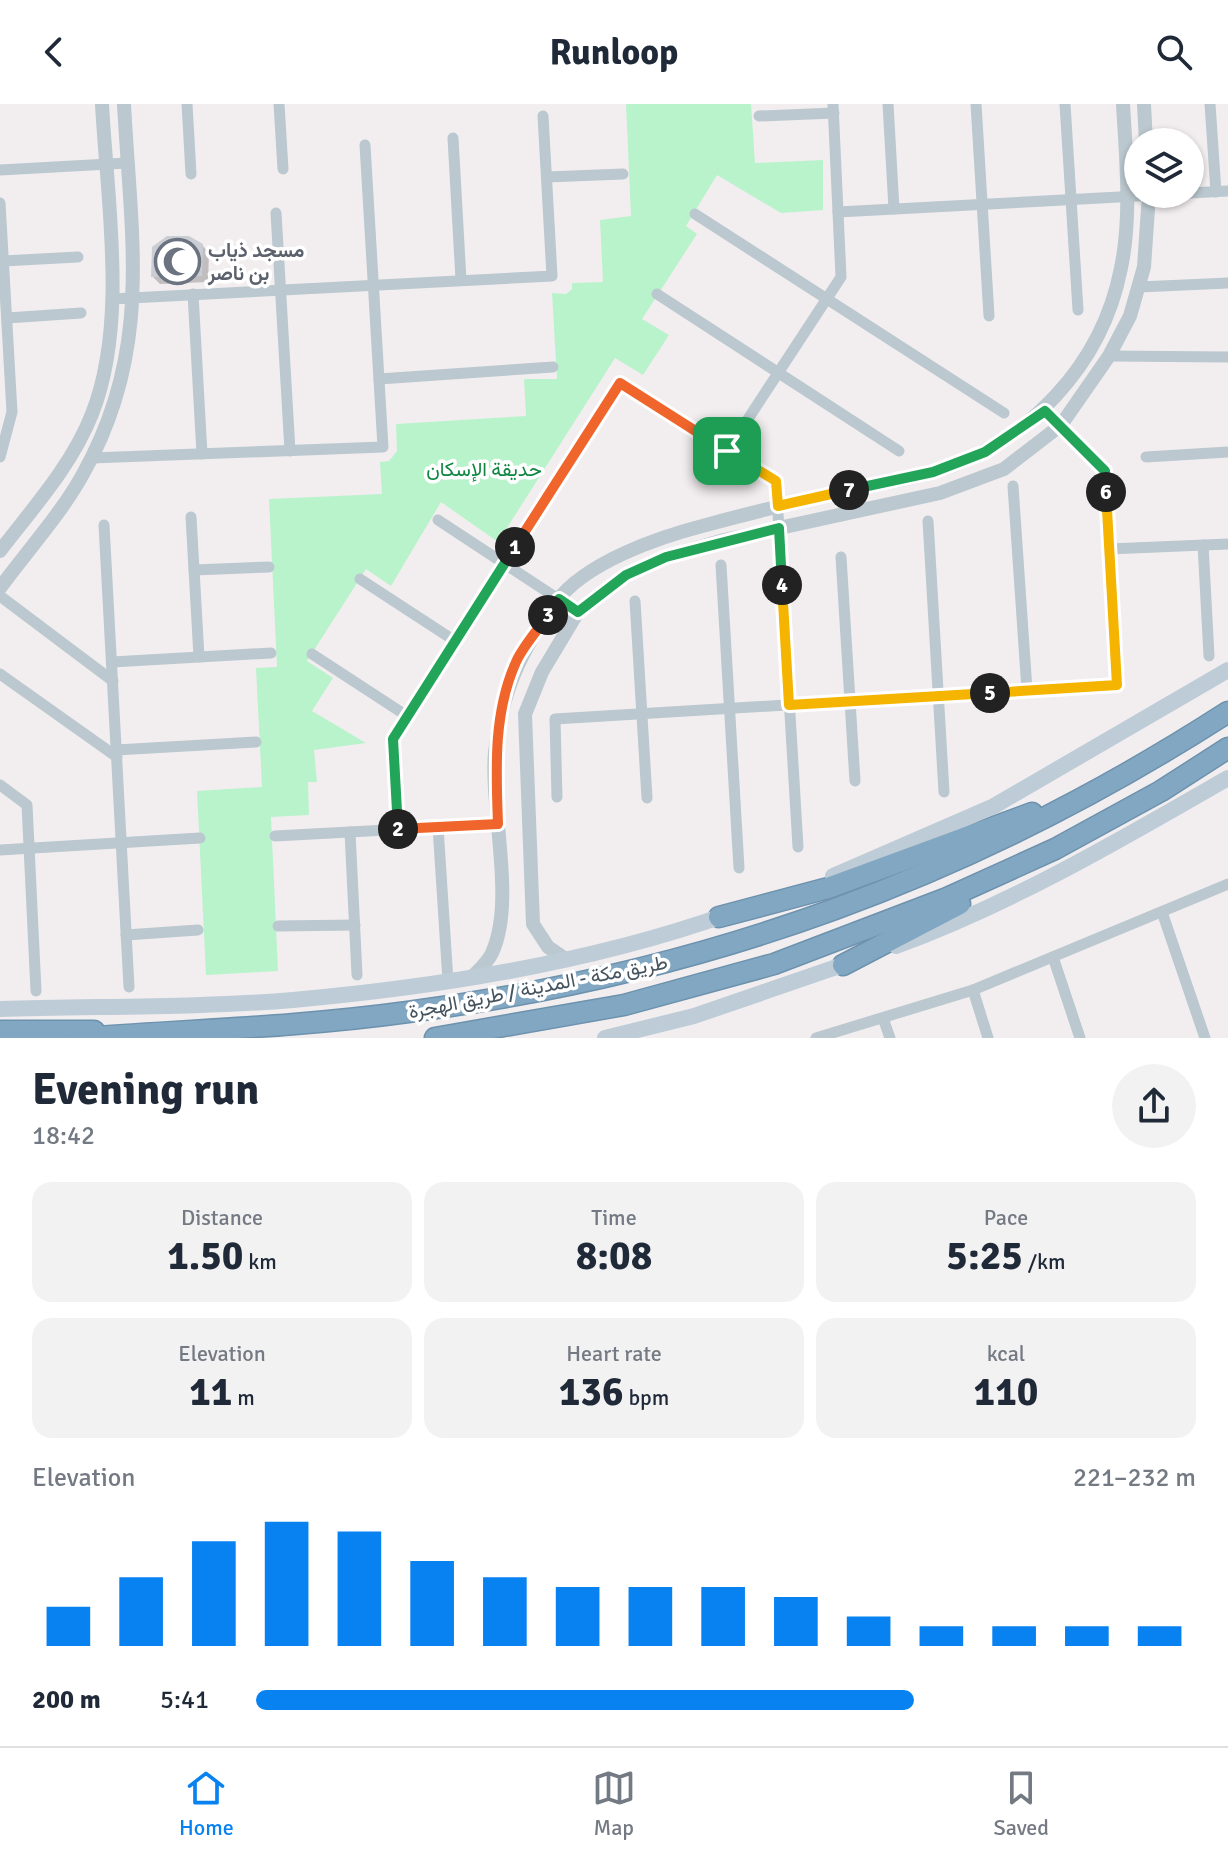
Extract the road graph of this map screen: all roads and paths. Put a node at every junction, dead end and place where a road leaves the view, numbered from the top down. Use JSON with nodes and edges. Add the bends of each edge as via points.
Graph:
{"nodes":[{"id":1,"x":102,"y":104,"type":"edge"},
{"id":2,"x":124,"y":104,"type":"edge"},
{"id":3,"x":187,"y":104,"type":"edge"},
{"id":4,"x":279,"y":104,"type":"edge"},
{"id":5,"x":888,"y":104,"type":"edge"},
{"id":6,"x":976,"y":104,"type":"edge"},
{"id":7,"x":1065,"y":104,"type":"edge"},
{"id":8,"x":1123,"y":104,"type":"edge"},
{"id":9,"x":1144,"y":104,"type":"edge"},
{"id":10,"x":1210,"y":104,"type":"edge"},
{"id":11,"x":833,"y":109,"type":"edge"},
{"id":12,"x":543,"y":116,"type":"dead end"},
{"id":13,"x":759,"y":116,"type":"dead end"},
{"id":14,"x":1124,"y":128,"type":"edge"},
{"id":15,"x":1145,"y":128,"type":"edge"},
{"id":16,"x":453,"y":138,"type":"dead end"},
{"id":17,"x":365,"y":145,"type":"dead end"},
{"id":18,"x":127,"y":163,"type":"junction"},
{"id":19,"x":105,"y":164,"type":"junction"},
{"id":20,"x":283,"y":169,"type":"dead end"},
{"id":21,"x":0,"y":170,"type":"edge"},
{"id":22,"x":191,"y":174,"type":"dead end"},
{"id":23,"x":623,"y":174,"type":"dead end"},
{"id":24,"x":547,"y":177,"type":"junction"},
{"id":25,"x":1222,"y":192,"type":"edge"},
{"id":26,"x":1124,"y":197,"type":"edge"},
{"id":27,"x":1071,"y":200,"type":"junction"},
{"id":28,"x":0,"y":203,"type":"edge"},
{"id":29,"x":982,"y":204,"type":"junction"},
{"id":30,"x":1127,"y":208,"type":"edge"},
{"id":31,"x":1148,"y":208,"type":"edge"},
{"id":32,"x":894,"y":209,"type":"junction"},
{"id":33,"x":838,"y":212,"type":"junction"},
{"id":34,"x":276,"y":213,"type":"dead end"},
{"id":35,"x":695,"y":214,"type":"dead end"},
{"id":36,"x":78,"y":257,"type":"dead end"},
{"id":37,"x":3,"y":261,"type":"junction"},
{"id":38,"x":461,"y":280,"type":"junction"},
{"id":39,"x":1228,"y":283,"type":"edge"},
{"id":40,"x":373,"y":285,"type":"junction"},
{"id":41,"x":1139,"y":287,"type":"junction"},
{"id":42,"x":280,"y":290,"type":"junction"},
{"id":43,"x":193,"y":294,"type":"junction"},
{"id":44,"x":657,"y":294,"type":"dead end"},
{"id":45,"x":134,"y":297,"type":"junction"},
{"id":46,"x":112,"y":299,"type":"junction"},
{"id":47,"x":827,"y":299,"type":"junction"},
{"id":48,"x":1078,"y":310,"type":"dead end"},
{"id":49,"x":81,"y":313,"type":"dead end"},
{"id":50,"x":989,"y":316,"type":"dead end"},
{"id":51,"x":7,"y":318,"type":"junction"},
{"id":52,"x":1109,"y":356,"type":"junction"},
{"id":53,"x":1228,"y":357,"type":"edge"},
{"id":54,"x":553,"y":367,"type":"dead end"},
{"id":55,"x":778,"y":373,"type":"junction"},
{"id":56,"x":379,"y":379,"type":"junction"},
{"id":57,"x":1045,"y":411,"type":"junction"},
{"id":58,"x":1004,"y":413,"type":"dead end"},
{"id":59,"x":1061,"y":425,"type":"junction"},
{"id":60,"x":290,"y":451,"type":"junction"},
{"id":61,"x":727,"y":451,"type":"junction"},
{"id":62,"x":899,"y":451,"type":"dead end"},
{"id":63,"x":1228,"y":452,"type":"edge"},
{"id":64,"x":202,"y":454,"type":"junction"},
{"id":65,"x":0,"y":457,"type":"edge"},
{"id":66,"x":1146,"y":457,"type":"dead end"},
{"id":67,"x":92,"y":458,"type":"junction"},
{"id":68,"x":1013,"y":486,"type":"dead end"},
{"id":69,"x":778,"y":506,"type":"junction"},
{"id":70,"x":191,"y":517,"type":"dead end"},
{"id":71,"x":438,"y":520,"type":"dead end"},
{"id":72,"x":928,"y":521,"type":"dead end"},
{"id":73,"x":104,"y":525,"type":"dead end"},
{"id":74,"x":779,"y":528,"type":"junction"},
{"id":75,"x":1228,"y":544,"type":"edge"},
{"id":76,"x":1203,"y":545,"type":"junction"},
{"id":77,"x":1109,"y":549,"type":"junction"},
{"id":78,"x":0,"y":551,"type":"edge"},
{"id":79,"x":841,"y":557,"type":"dead end"},
{"id":80,"x":505,"y":564,"type":"junction"},
{"id":81,"x":721,"y":565,"type":"dead end"},
{"id":82,"x":269,"y":567,"type":"dead end"},
{"id":83,"x":194,"y":570,"type":"junction"},
{"id":84,"x":360,"y":579,"type":"dead end"},
{"id":85,"x":0,"y":588,"type":"edge"},
{"id":86,"x":0,"y":596,"type":"edge"},
{"id":87,"x":559,"y":599,"type":"junction"},
{"id":88,"x":635,"y":601,"type":"dead end"},
{"id":89,"x":578,"y":612,"type":"junction"},
{"id":90,"x":455,"y":641,"type":"junction"},
{"id":91,"x":271,"y":653,"type":"dead end"},
{"id":92,"x":312,"y":654,"type":"dead end"},
{"id":93,"x":1209,"y":656,"type":"dead end"},
{"id":94,"x":199,"y":657,"type":"junction"},
{"id":95,"x":112,"y":662,"type":"junction"},
{"id":96,"x":1228,"y":670,"type":"edge"},
{"id":97,"x":0,"y":674,"type":"edge"},
{"id":98,"x":113,"y":681,"type":"junction"},
{"id":99,"x":1027,"y":690,"type":"junction"},
{"id":100,"x":938,"y":696,"type":"junction"},
{"id":101,"x":850,"y":701,"type":"junction"},
{"id":102,"x":789,"y":705,"type":"junction"},
{"id":103,"x":729,"y":708,"type":"junction"},
{"id":104,"x":1228,"y":712,"type":"edge"},
{"id":105,"x":642,"y":713,"type":"junction"},
{"id":106,"x":407,"y":716,"type":"junction"},
{"id":107,"x":256,"y":742,"type":"dead end"},
{"id":108,"x":1228,"y":748,"type":"edge"},
{"id":109,"x":117,"y":754,"type":"junction"},
{"id":110,"x":1131,"y":771,"type":"junction"},
{"id":111,"x":1228,"y":778,"type":"edge"},
{"id":112,"x":855,"y":781,"type":"dead end"},
{"id":113,"x":0,"y":785,"type":"edge"},
{"id":114,"x":944,"y":792,"type":"dead end"},
{"id":115,"x":557,"y":797,"type":"dead end"},
{"id":116,"x":647,"y":798,"type":"dead end"},
{"id":117,"x":498,"y":824,"type":"junction"},
{"id":118,"x":438,"y":827,"type":"junction"},
{"id":119,"x":396,"y":829,"type":"junction"},
{"id":120,"x":350,"y":832,"type":"junction"},
{"id":121,"x":275,"y":836,"type":"dead end"},
{"id":122,"x":200,"y":838,"type":"dead end"},
{"id":123,"x":121,"y":843,"type":"junction"},
{"id":124,"x":798,"y":847,"type":"dead end"},
{"id":125,"x":29,"y":848,"type":"junction"},
{"id":126,"x":1055,"y":849,"type":"junction"},
{"id":127,"x":0,"y":850,"type":"edge"},
{"id":128,"x":739,"y":868,"type":"dead end"},
{"id":129,"x":1228,"y":884,"type":"edge"},
{"id":130,"x":1162,"y":912,"type":"junction"},
{"id":131,"x":719,"y":917,"type":"junction"},
{"id":132,"x":355,"y":925,"type":"junction"},
{"id":133,"x":278,"y":926,"type":"dead end"},
{"id":134,"x":198,"y":930,"type":"dead end"},
{"id":135,"x":126,"y":935,"type":"junction"},
{"id":136,"x":1053,"y":957,"type":"junction"},
{"id":137,"x":564,"y":958,"type":"junction"},
{"id":138,"x":843,"y":965,"type":"junction"},
{"id":139,"x":357,"y":975,"type":"dead end"},
{"id":140,"x":472,"y":977,"type":"junction"},
{"id":141,"x":448,"y":981,"type":"junction"},
{"id":142,"x":129,"y":987,"type":"dead end"},
{"id":143,"x":973,"y":990,"type":"junction"},
{"id":144,"x":36,"y":991,"type":"dead end"},
{"id":145,"x":0,"y":1009,"type":"edge"},
{"id":146,"x":883,"y":1018,"type":"junction"},
{"id":147,"x":0,"y":1031,"type":"edge"},
{"id":148,"x":186,"y":1031,"type":"junction"},
{"id":149,"x":639,"y":1035,"type":"edge"},
{"id":150,"x":80,"y":1038,"type":"edge"},
{"id":151,"x":435,"y":1038,"type":"edge"},
{"id":152,"x":605,"y":1038,"type":"edge"},
{"id":153,"x":816,"y":1038,"type":"edge"},
{"id":154,"x":890,"y":1038,"type":"edge"},
{"id":155,"x":988,"y":1038,"type":"edge"},
{"id":156,"x":1080,"y":1038,"type":"edge"},
{"id":157,"x":1205,"y":1038,"type":"edge"}],
"edges":[{"from":1,"to":19,"type":"street"},
{"from":2,"to":18,"type":"street"},
{"from":3,"to":22,"type":"street"},
{"from":4,"to":20,"type":"street"},
{"from":5,"to":32,"type":"street"},
{"from":6,"to":29,"type":"street"},
{"from":7,"to":27,"type":"street"},
{"from":8,"to":14,"type":"street"},
{"from":9,"to":15,"type":"street"},
{"from":10,"to":25,"type":"street"},
{"from":11,"to":13,"type":"street"},
{"from":11,"to":33,"type":"street"},
{"from":12,"to":24,"type":"street"},
{"from":16,"to":38,"type":"street"},
{"from":17,"to":40,"type":"street"},
{"from":18,"to":19,"type":"street"},
{"from":18,"to":45,"type":"street"},
{"from":19,"to":21,"type":"street"},
{"from":19,"to":46,"type":"street"},
{"from":23,"to":24,"type":"street"},
{"from":24,"to":38,"type":"street","via":[[552,276]]},
{"from":26,"to":27,"type":"street"},
{"from":27,"to":29,"type":"street"},
{"from":27,"to":48,"type":"street"},
{"from":28,"to":37,"type":"street"},
{"from":29,"to":32,"type":"street"},
{"from":29,"to":50,"type":"street"},
{"from":30,"to":57,"type":"street","via":[[1122,267],[1110,310],[1093,346]]},
{"from":31,"to":41,"type":"street"},
{"from":32,"to":33,"type":"street"},
{"from":33,"to":47,"type":"street","via":[[841,277]]},
{"from":34,"to":42,"type":"street"},
{"from":35,"to":47,"type":"street"},
{"from":36,"to":37,"type":"street"},
{"from":37,"to":51,"type":"street"},
{"from":38,"to":40,"type":"street"},
{"from":39,"to":41,"type":"street"},
{"from":40,"to":42,"type":"street"},
{"from":40,"to":56,"type":"street"},
{"from":41,"to":52,"type":"street"},
{"from":42,"to":43,"type":"street"},
{"from":42,"to":60,"type":"street"},
{"from":43,"to":45,"type":"street"},
{"from":43,"to":64,"type":"street"},
{"from":44,"to":55,"type":"street"},
{"from":45,"to":46,"type":"street"},
{"from":45,"to":67,"type":"street","via":[[128,359]]},
{"from":46,"to":78,"type":"street","via":[[107,361],[92,414],[63,467]]},
{"from":47,"to":55,"type":"street"},
{"from":47,"to":58,"type":"street"},
{"from":49,"to":51,"type":"street"},
{"from":51,"to":65,"type":"street","via":[[12,412]]},
{"from":52,"to":53,"type":"street"},
{"from":52,"to":59,"type":"street"},
{"from":54,"to":56,"type":"street"},
{"from":55,"to":61,"type":"street"},
{"from":55,"to":62,"type":"street"},
{"from":56,"to":60,"type":"street","via":[[383,447]]},
{"from":57,"to":59,"type":"street"},
{"from":57,"to":69,"type":"street","via":[[985,452],[933,472]]},
{"from":59,"to":74,"type":"street","via":[[1004,469],[940,493]]},
{"from":59,"to":77,"type":"street","via":[[1105,471]]},
{"from":60,"to":64,"type":"street"},
{"from":61,"to":69,"type":"street","via":[[776,481]]},
{"from":61,"to":80,"type":"street","via":[[620,383]]},
{"from":63,"to":66,"type":"street"},
{"from":64,"to":67,"type":"street"},
{"from":67,"to":85,"type":"street"},
{"from":68,"to":99,"type":"street"},
{"from":69,"to":74,"type":"street"},
{"from":69,"to":87,"type":"street","via":[[632,548]]},
{"from":70,"to":83,"type":"street"},
{"from":71,"to":80,"type":"street"},
{"from":72,"to":100,"type":"street"},
{"from":73,"to":95,"type":"street"},
{"from":74,"to":89,"type":"street","via":[[666,557],[626,575]]},
{"from":74,"to":102,"type":"street"},
{"from":75,"to":76,"type":"street"},
{"from":76,"to":77,"type":"street"},
{"from":76,"to":93,"type":"street"},
{"from":77,"to":99,"type":"street","via":[[1117,685]]},
{"from":79,"to":101,"type":"street"},
{"from":80,"to":87,"type":"street"},
{"from":80,"to":90,"type":"street"},
{"from":81,"to":103,"type":"street"},
{"from":82,"to":83,"type":"street"},
{"from":83,"to":94,"type":"street"},
{"from":84,"to":90,"type":"street"},
{"from":86,"to":98,"type":"street"},
{"from":87,"to":89,"type":"street"},
{"from":87,"to":117,"type":"street","via":[[516,662],[502,711],[495,755]]},
{"from":88,"to":105,"type":"street"},
{"from":89,"to":137,"type":"street","via":[[542,672],[525,714],[533,924],[548,947]]},
{"from":90,"to":106,"type":"street"},
{"from":91,"to":94,"type":"street"},
{"from":92,"to":106,"type":"street"},
{"from":94,"to":95,"type":"street"},
{"from":95,"to":98,"type":"street"},
{"from":96,"to":131,"type":"main road","via":[[994,806],[842,873]]},
{"from":97,"to":109,"type":"street"},
{"from":98,"to":109,"type":"street"},
{"from":99,"to":100,"type":"street"},
{"from":100,"to":101,"type":"street"},
{"from":100,"to":114,"type":"street"},
{"from":101,"to":102,"type":"street"},
{"from":101,"to":112,"type":"street"},
{"from":102,"to":103,"type":"street"},
{"from":102,"to":124,"type":"street"},
{"from":103,"to":105,"type":"street"},
{"from":103,"to":128,"type":"street"},
{"from":104,"to":110,"type":"highway","name":"طريق مكة - المدينة / طريق الهجرة"},
{"from":105,"to":115,"type":"street","via":[[555,719]]},
{"from":105,"to":116,"type":"street"},
{"from":106,"to":119,"type":"street","via":[[393,739]]},
{"from":107,"to":109,"type":"street"},
{"from":108,"to":126,"type":"highway","name":"طريق مكة - المدينة / طريق الهجرة"},
{"from":109,"to":123,"type":"street"},
{"from":110,"to":131,"type":"highway","via":[[885,869]]},
{"from":110,"to":148,"type":"highway","name":"طريق مكة - المدينة / طريق الهجرة","via":[[1001,842],[927,874],[679,960],[618,976],[409,1012]]},
{"from":111,"to":138,"type":"main road","via":[[1083,861],[940,930]]},
{"from":113,"to":125,"type":"street","via":[[27,805]]},
{"from":117,"to":118,"type":"street"},
{"from":117,"to":140,"type":"street","via":[[501,928],[491,957]]},
{"from":118,"to":119,"type":"street"},
{"from":118,"to":141,"type":"street"},
{"from":119,"to":120,"type":"street"},
{"from":120,"to":121,"type":"street"},
{"from":120,"to":132,"type":"street"},
{"from":122,"to":123,"type":"street"},
{"from":123,"to":125,"type":"street"},
{"from":123,"to":135,"type":"street"},
{"from":125,"to":127,"type":"street"},
{"from":125,"to":144,"type":"street"},
{"from":126,"to":138,"type":"highway"},
{"from":126,"to":151,"type":"highway","name":"طريق مكة - المدينة / طريق الهجرة","via":[[947,898],[761,968],[624,1005]]},
{"from":129,"to":130,"type":"street"},
{"from":130,"to":136,"type":"street"},
{"from":130,"to":157,"type":"street"},
{"from":131,"to":137,"type":"main road"},
{"from":132,"to":133,"type":"street"},
{"from":132,"to":139,"type":"street"},
{"from":134,"to":135,"type":"street"},
{"from":135,"to":142,"type":"street"},
{"from":136,"to":143,"type":"street"},
{"from":136,"to":156,"type":"street"},
{"from":137,"to":140,"type":"main road"},
{"from":138,"to":149,"type":"main road"},
{"from":140,"to":141,"type":"main road"},
{"from":141,"to":145,"type":"main road","via":[[291,1000]]},
{"from":143,"to":146,"type":"street"},
{"from":143,"to":155,"type":"street"},
{"from":146,"to":153,"type":"street"},
{"from":146,"to":154,"type":"street"},
{"from":147,"to":148,"type":"highway"},
{"from":148,"to":150,"type":"highway","name":"طريق مكة - المدينة / طريق الهجرة"},
{"from":149,"to":152,"type":"main road"}]}
